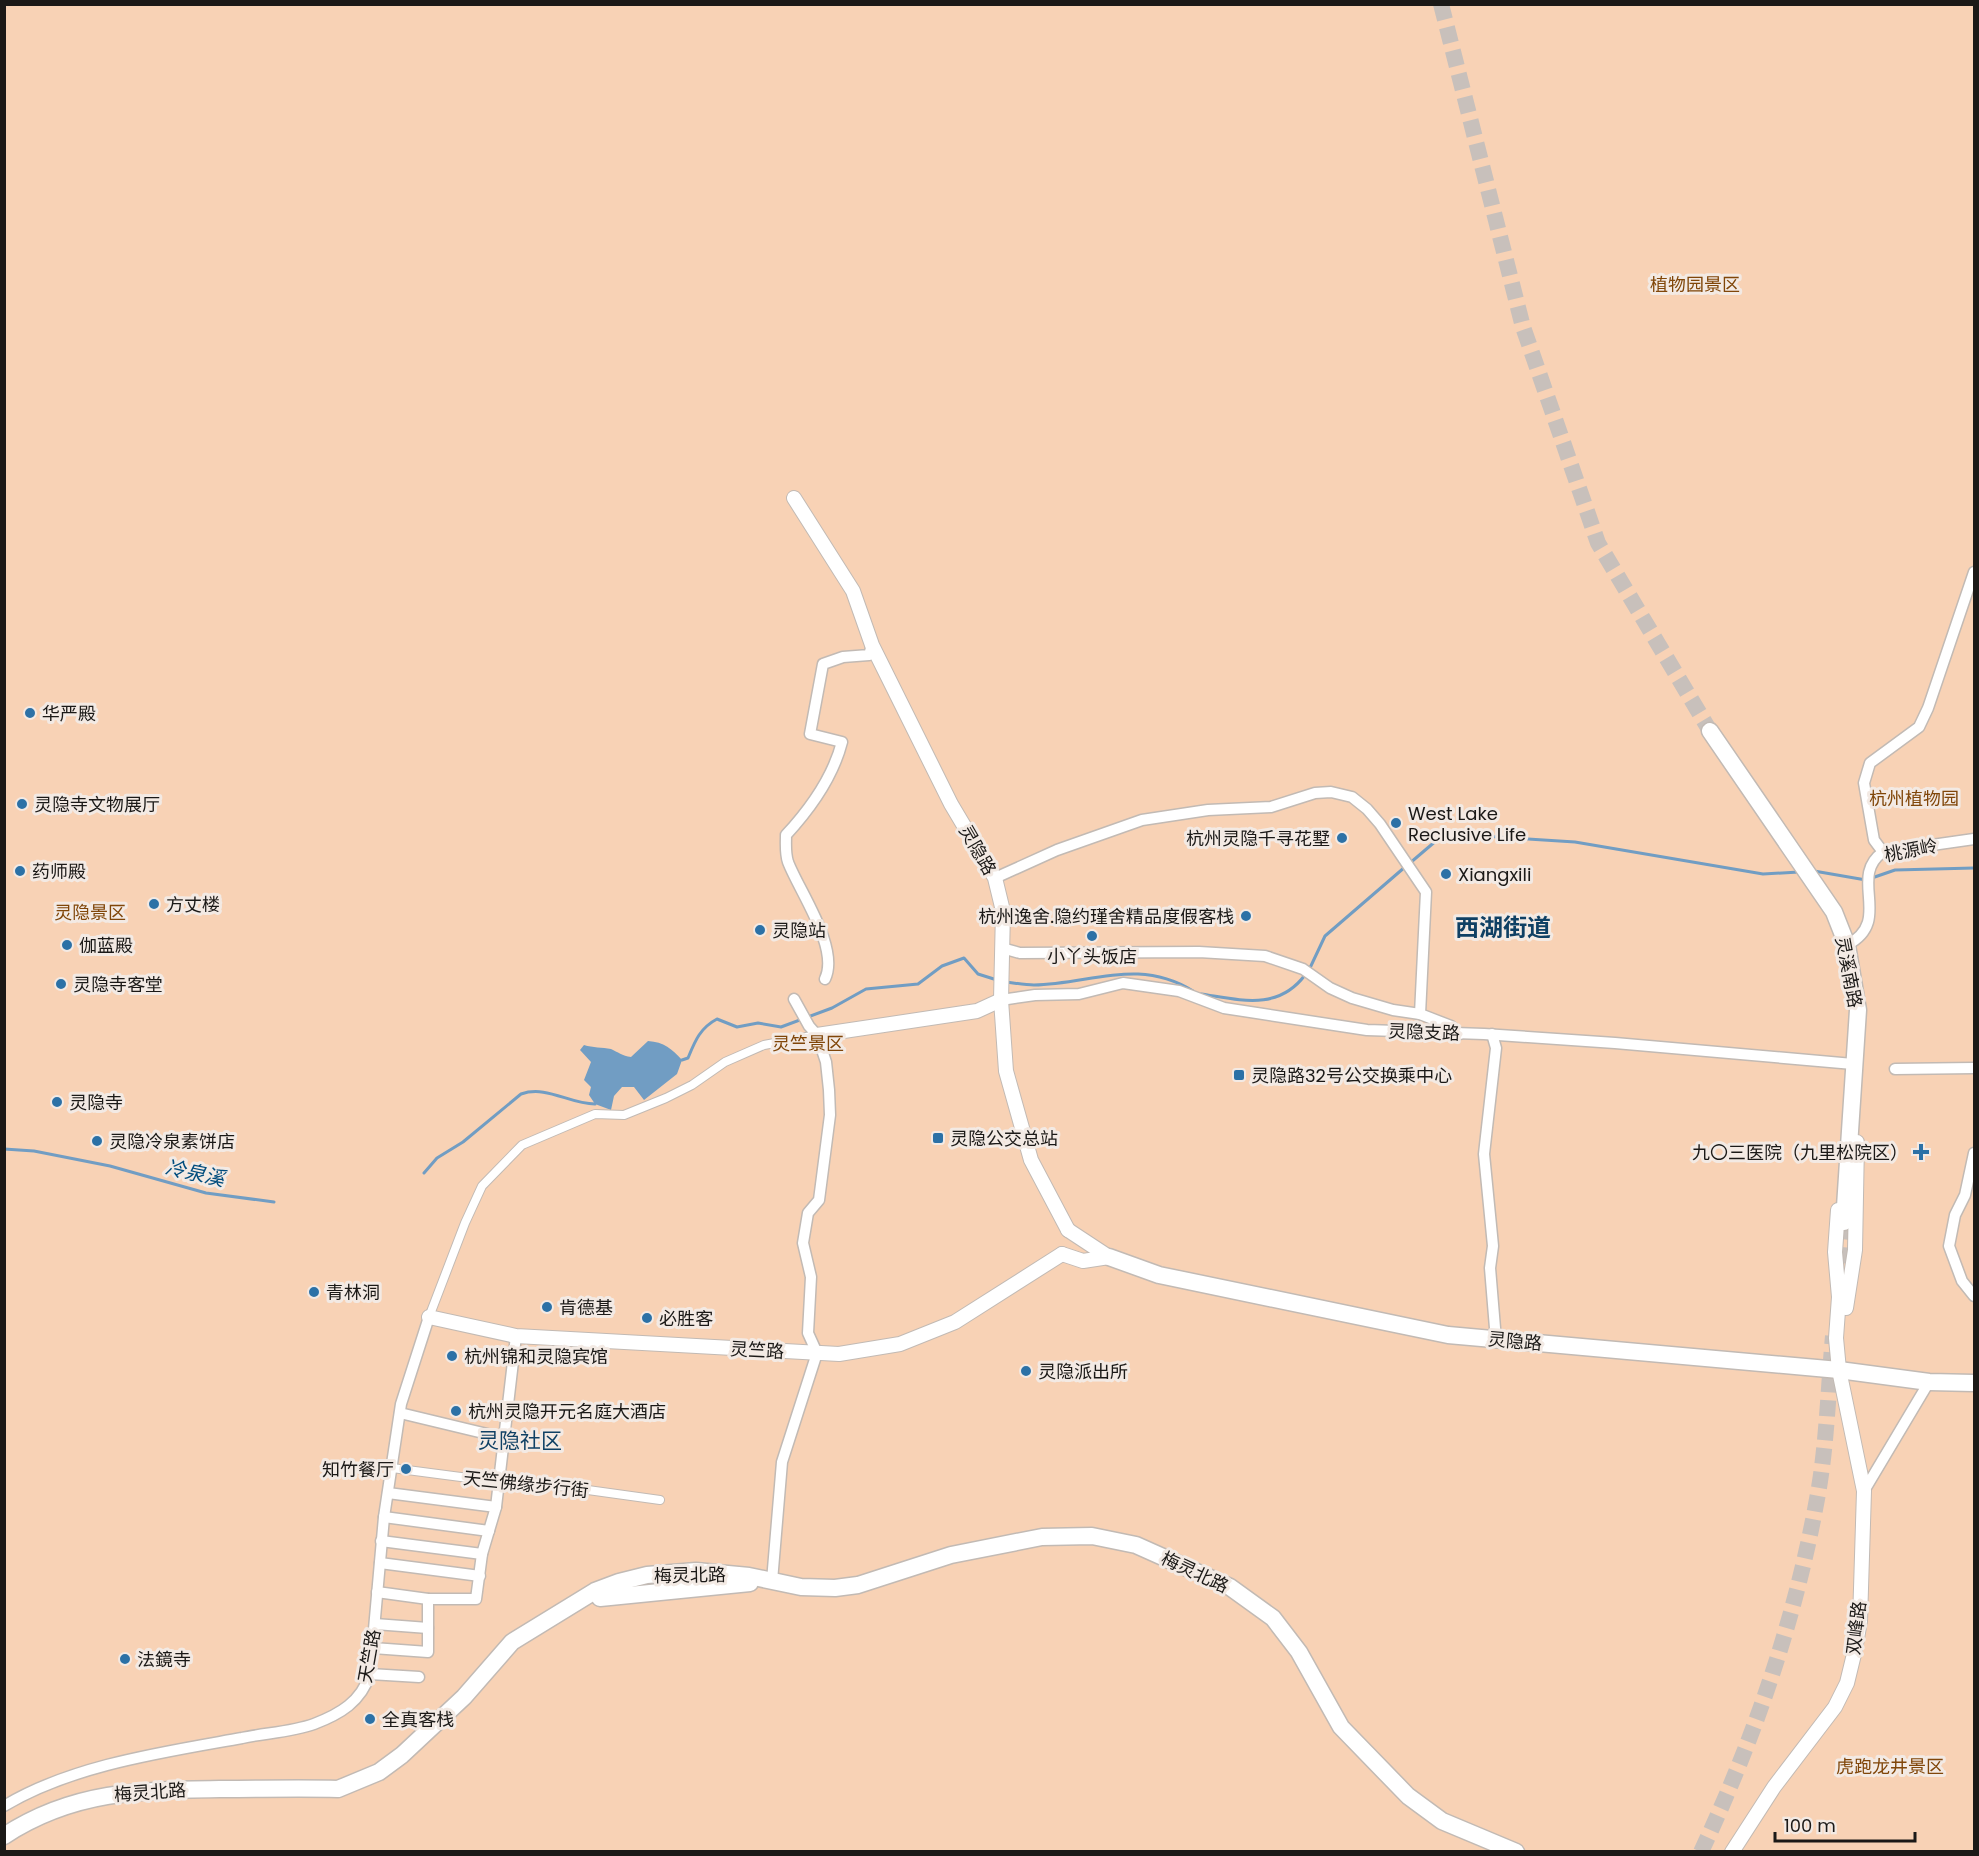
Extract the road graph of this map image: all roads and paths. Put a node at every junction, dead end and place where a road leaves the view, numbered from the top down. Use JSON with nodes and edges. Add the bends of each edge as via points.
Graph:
{"nodes":[{"id":1,"x":794,"y":498,"type":"dead end"},
{"id":2,"x":1974,"y":572,"type":"edge"},
{"id":3,"x":872,"y":645,"type":"junction"},
{"id":4,"x":1710,"y":731,"type":"tunnel mouth"},
{"id":5,"x":1974,"y":839,"type":"edge"},
{"id":6,"x":1883,"y":852,"type":"junction"},
{"id":7,"x":995,"y":878,"type":"junction"},
{"id":8,"x":1847,"y":945,"type":"junction"},
{"id":9,"x":1002,"y":948,"type":"junction"},
{"id":10,"x":825,"y":979,"type":"dead end"},
{"id":11,"x":1001,"y":997,"type":"junction"},
{"id":12,"x":794,"y":999,"type":"dead end"},
{"id":13,"x":1420,"y":1014,"type":"junction"},
{"id":14,"x":1460,"y":1034,"type":"junction"},
{"id":15,"x":1492,"y":1034,"type":"junction"},
{"id":16,"x":817,"y":1035,"type":"junction"},
{"id":17,"x":1853,"y":1064,"type":"junction"},
{"id":18,"x":1974,"y":1068,"type":"edge"},
{"id":19,"x":1895,"y":1069,"type":"dead end"},
{"id":20,"x":1974,"y":1153,"type":"edge"},
{"id":21,"x":1844,"y":1222,"type":"tunnel mouth"},
{"id":22,"x":1068,"y":1230,"type":"junction"},
{"id":23,"x":1062,"y":1254,"type":"junction"},
{"id":24,"x":1109,"y":1257,"type":"junction"},
{"id":25,"x":1974,"y":1296,"type":"edge"},
{"id":26,"x":429,"y":1317,"type":"junction"},
{"id":27,"x":516,"y":1336,"type":"junction"},
{"id":28,"x":1496,"y":1340,"type":"junction"},
{"id":29,"x":817,"y":1353,"type":"junction"},
{"id":30,"x":1839,"y":1370,"type":"junction"},
{"id":31,"x":1929,"y":1383,"type":"junction"},
{"id":32,"x":1974,"y":1383,"type":"edge"},
{"id":33,"x":400,"y":1413,"type":"junction"},
{"id":34,"x":504,"y":1438,"type":"junction"},
{"id":35,"x":392,"y":1468,"type":"junction"},
{"id":36,"x":499,"y":1482,"type":"junction"},
{"id":37,"x":1863,"y":1491,"type":"junction"},
{"id":38,"x":388,"y":1493,"type":"junction"},
{"id":39,"x":660,"y":1500,"type":"dead end"},
{"id":40,"x":496,"y":1507,"type":"junction"},
{"id":41,"x":384,"y":1517,"type":"junction"},
{"id":42,"x":489,"y":1531,"type":"junction"},
{"id":43,"x":381,"y":1540,"type":"junction"},
{"id":44,"x":482,"y":1554,"type":"junction"},
{"id":45,"x":380,"y":1563,"type":"junction"},
{"id":46,"x":480,"y":1576,"type":"junction"},
{"id":47,"x":772,"y":1581,"type":"junction"},
{"id":48,"x":377,"y":1592,"type":"junction"},
{"id":49,"x":428,"y":1599,"type":"junction"},
{"id":50,"x":375,"y":1624,"type":"junction"},
{"id":51,"x":428,"y":1628,"type":"junction"},
{"id":52,"x":373,"y":1648,"type":"junction"},
{"id":53,"x":370,"y":1674,"type":"junction"},
{"id":54,"x":419,"y":1677,"type":"dead end"},
{"id":55,"x":4,"y":1806,"type":"edge"},
{"id":56,"x":4,"y":1836,"type":"edge"},
{"id":57,"x":1516,"y":1851,"type":"edge"},
{"id":58,"x":1732,"y":1851,"type":"edge"}],
"edges":[{"from":1,"to":3,"type":"street","name":"灵隐路","via":[[853,591]]},
{"from":2,"to":6,"type":"street","via":[[1919,727],[1870,763],[1864,783],[1874,840]]},
{"from":3,"to":7,"type":"street","name":"灵隐路","via":[[951,804]]},
{"from":3,"to":10,"type":"street","via":[[869,655],[843,657],[823,664],[810,734],[842,742],[837,765],[800,821],[786,835],[788,861],[821,934],[827,963]]},
{"from":4,"to":8,"type":"main road","name":"灵溪南路","via":[[1834,912]]},
{"from":5,"to":6,"type":"street","name":"桃源岭"},
{"from":6,"to":8,"type":"street","name":"桃源岭","via":[[1872,860],[1869,873],[1869,922],[1858,939]]},
{"from":7,"to":9,"type":"street","name":"灵隐路","via":[[1003,911]]},
{"from":7,"to":13,"type":"street","via":[[1120,825],[1208,810],[1271,807],[1315,793],[1352,797],[1367,809],[1426,892]]},
{"from":8,"to":17,"type":"main road","name":"灵溪南路","via":[[1858,1010]]},
{"from":9,"to":11,"type":"street","name":"灵隐路"},
{"from":9,"to":13,"type":"street","via":[[1020,953],[1265,956],[1303,969],[1352,998]]},
{"from":11,"to":14,"type":"street","name":"灵隐支路","via":[[1079,994],[1123,983],[1179,991],[1224,1008],[1333,1026]]},
{"from":11,"to":16,"type":"street","via":[[978,1011]]},
{"from":11,"to":22,"type":"street","name":"灵隐路","via":[[1006,1071],[1031,1160]]},
{"from":12,"to":16,"type":"street"},
{"from":13,"to":14,"type":"street","via":[[1451,1026]]},
{"from":14,"to":15,"type":"street","name":"灵隐支路"},
{"from":15,"to":17,"type":"street","name":"灵隐支路"},
{"from":15,"to":28,"type":"street","via":[[1496,1048],[1484,1154],[1493,1246],[1490,1268]]},
{"from":16,"to":26,"type":"street","via":[[764,1046],[725,1062],[666,1098],[624,1115],[595,1114],[522,1145],[482,1186]]},
{"from":16,"to":29,"type":"street","via":[[826,1062],[830,1115],[819,1200],[808,1213],[802,1244],[811,1277],[808,1333]]},
{"from":17,"to":21,"type":"main road","name":"灵溪南路"},
{"from":17,"to":30,"type":"street","via":[[1857,1104],[1855,1250]]},
{"from":17,"to":30,"type":"street","via":[[1844,1098],[1835,1252]]},
{"from":18,"to":19,"type":"street"},
{"from":20,"to":25,"type":"street","via":[[1949,1246],[1961,1278]]},
{"from":22,"to":23,"type":"street"},
{"from":22,"to":24,"type":"street"},
{"from":23,"to":24,"type":"street","via":[[1083,1261]]},
{"from":23,"to":29,"type":"street","name":"灵竺路","via":[[955,1322],[900,1344],[839,1354]]},
{"from":24,"to":28,"type":"main road","name":"灵隐路","via":[[1159,1275],[1448,1335]]},
{"from":26,"to":27,"type":"street","name":"灵竺路"},
{"from":26,"to":33,"type":"street","name":"天竺路"},
{"from":27,"to":29,"type":"street","name":"灵竺路"},
{"from":27,"to":34,"type":"street"},
{"from":28,"to":30,"type":"main road","name":"灵隐路"},
{"from":29,"to":47,"type":"street","via":[[782,1462]]},
{"from":30,"to":31,"type":"main road","name":"灵隐路"},
{"from":30,"to":37,"type":"street","name":"双峰路"},
{"from":31,"to":32,"type":"main road","name":"灵隐路"},
{"from":31,"to":37,"type":"street"},
{"from":33,"to":34,"type":"street"},
{"from":33,"to":35,"type":"street","name":"天竺路"},
{"from":34,"to":36,"type":"street"},
{"from":35,"to":36,"type":"street","name":"天竺佛缘步行街"},
{"from":35,"to":38,"type":"street","name":"天竺路"},
{"from":36,"to":39,"type":"street","name":"天竺佛缘步行街","via":[[523,1481]]},
{"from":36,"to":40,"type":"street"},
{"from":37,"to":58,"type":"street","name":"双峰路","via":[[1860,1622],[1847,1683],[1835,1707],[1774,1787]]},
{"from":38,"to":40,"type":"street"},
{"from":38,"to":41,"type":"street","name":"天竺路"},
{"from":40,"to":42,"type":"street"},
{"from":41,"to":42,"type":"street"},
{"from":41,"to":43,"type":"street","name":"天竺路"},
{"from":42,"to":44,"type":"street"},
{"from":43,"to":44,"type":"street"},
{"from":43,"to":45,"type":"street","name":"天竺路"},
{"from":44,"to":46,"type":"street"},
{"from":45,"to":46,"type":"street"},
{"from":45,"to":48,"type":"street","name":"天竺路"},
{"from":46,"to":49,"type":"street","via":[[476,1599]]},
{"from":47,"to":56,"type":"main road","name":"梅灵北路","via":[[672,1571],[619,1582],[577,1602],[512,1642],[452,1707],[377,1765],[333,1783],[304,1788],[117,1793],[48,1811]]},
{"from":47,"to":57,"type":"main road","name":"梅灵北路","via":[[801,1587],[858,1585],[951,1555],[1042,1537],[1092,1536],[1136,1545],[1230,1587],[1273,1618],[1299,1652],[1341,1727],[1408,1796],[1442,1821]]},
{"from":48,"to":49,"type":"street"},
{"from":48,"to":50,"type":"street","name":"天竺路"},
{"from":49,"to":51,"type":"street"},
{"from":50,"to":51,"type":"street"},
{"from":50,"to":52,"type":"street","name":"天竺路"},
{"from":51,"to":52,"type":"street","via":[[428,1652]]},
{"from":52,"to":53,"type":"street","name":"天竺路"},
{"from":53,"to":54,"type":"street"},
{"from":53,"to":55,"type":"street","name":"天竺路","via":[[356,1701],[312,1724],[161,1753],[75,1775],[28,1792]]}]}
